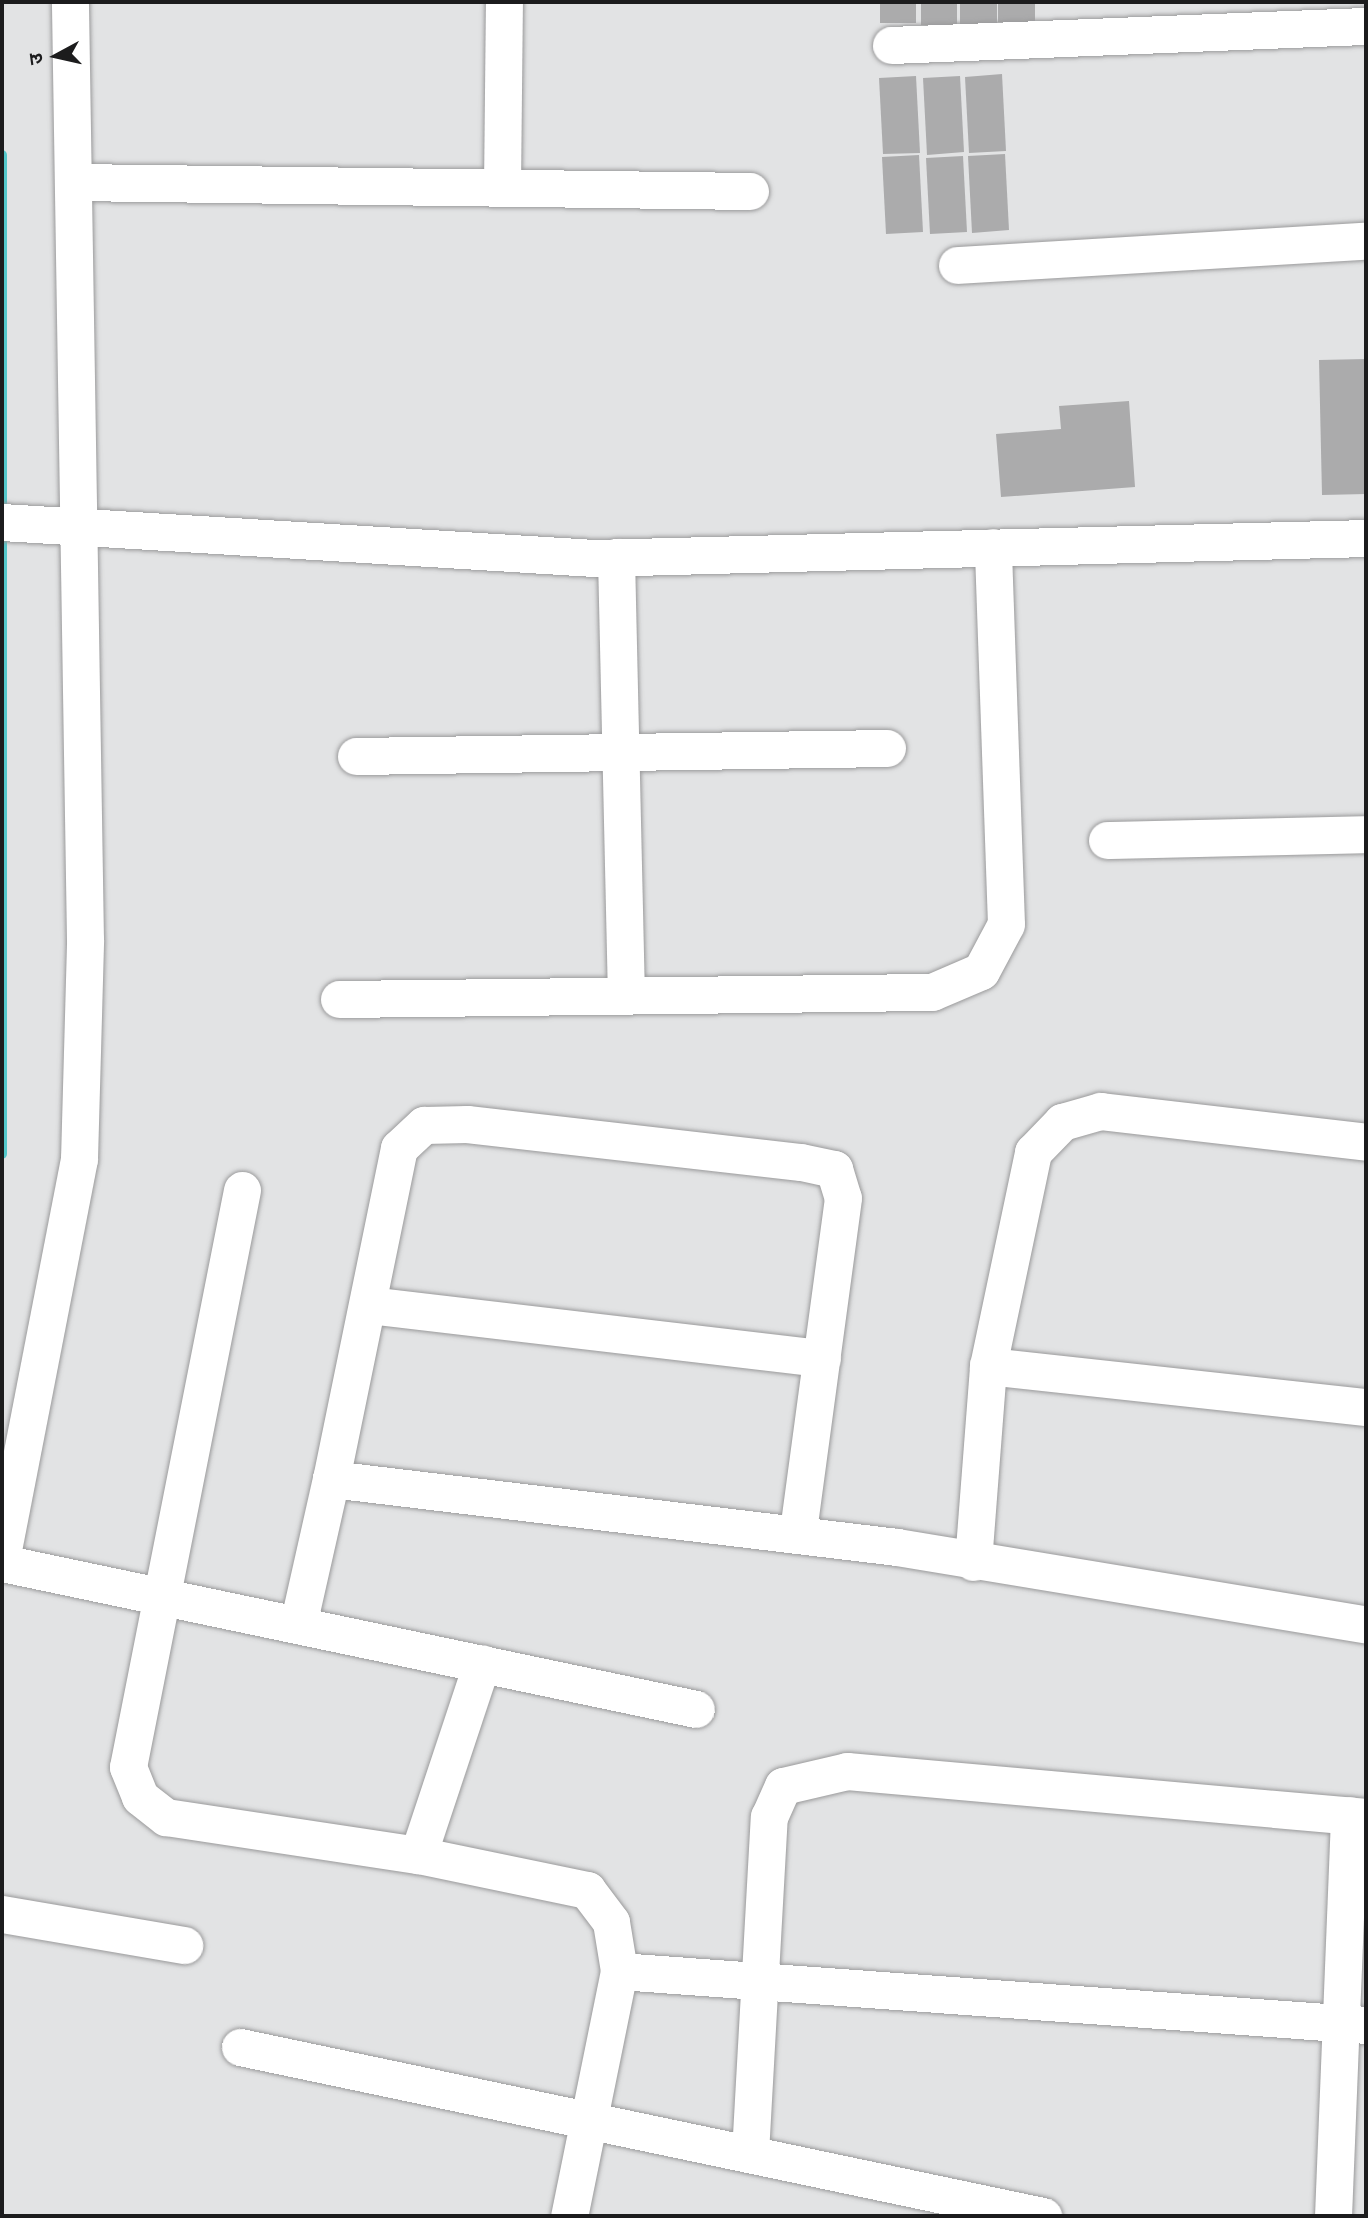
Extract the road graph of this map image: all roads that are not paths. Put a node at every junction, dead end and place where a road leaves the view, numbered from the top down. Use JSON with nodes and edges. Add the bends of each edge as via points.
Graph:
{"nodes":[{"id":1,"x":70,"y":2,"type":"edge"},
{"id":2,"x":504,"y":2,"type":"edge"},
{"id":3,"x":1366,"y":26,"type":"edge"},
{"id":4,"x":891,"y":44,"type":"dead end"},
{"id":5,"x":73,"y":182,"type":"junction"},
{"id":6,"x":502,"y":187,"type":"junction"},
{"id":7,"x":750,"y":191,"type":"dead end"},
{"id":8,"x":1366,"y":241,"type":"edge"},
{"id":9,"x":957,"y":265,"type":"dead end"},
{"id":10,"x":16,"y":522,"type":"edge"},
{"id":11,"x":79,"y":525,"type":"junction"},
{"id":12,"x":1366,"y":538,"type":"edge"},
{"id":13,"x":993,"y":547,"type":"junction"},
{"id":14,"x":616,"y":557,"type":"junction"},
{"id":15,"x":887,"y":748,"type":"dead end"},
{"id":16,"x":620,"y":752,"type":"junction"},
{"id":17,"x":356,"y":756,"type":"dead end"},
{"id":18,"x":1366,"y":834,"type":"edge"},
{"id":19,"x":1108,"y":840,"type":"dead end"},
{"id":20,"x":626,"y":996,"type":"junction"},
{"id":21,"x":339,"y":999,"type":"dead end"},
{"id":22,"x":1366,"y":1142,"type":"edge"},
{"id":23,"x":242,"y":1190,"type":"dead end"},
{"id":24,"x":369,"y":1305,"type":"junction"},
{"id":25,"x":822,"y":1359,"type":"junction"},
{"id":26,"x":988,"y":1366,"type":"junction"},
{"id":27,"x":1366,"y":1407,"type":"edge"},
{"id":28,"x":331,"y":1479,"type":"junction"},
{"id":29,"x":798,"y":1533,"type":"junction"},
{"id":30,"x":2,"y":1555,"type":"edge"},
{"id":31,"x":973,"y":1562,"type":"junction"},
{"id":32,"x":2,"y":1563,"type":"edge"},
{"id":33,"x":162,"y":1596,"type":"junction"},
{"id":34,"x":298,"y":1625,"type":"junction"},
{"id":35,"x":1366,"y":1625,"type":"edge"},
{"id":36,"x":482,"y":1663,"type":"junction"},
{"id":37,"x":696,"y":1709,"type":"dead end"},
{"id":38,"x":1357,"y":1816,"type":"edge"},
{"id":39,"x":418,"y":1855,"type":"junction"},
{"id":40,"x":2,"y":1914,"type":"edge"},
{"id":41,"x":184,"y":1945,"type":"dead end"},
{"id":42,"x":619,"y":1970,"type":"junction"},
{"id":43,"x":760,"y":1984,"type":"junction"},
{"id":44,"x":1353,"y":2024,"type":"edge"},
{"id":45,"x":240,"y":2047,"type":"dead end"},
{"id":46,"x":589,"y":2119,"type":"junction"},
{"id":47,"x":750,"y":2154,"type":"junction"},
{"id":48,"x":973,"y":2209,"type":"edge"},
{"id":49,"x":569,"y":2216,"type":"edge"},
{"id":50,"x":1043,"y":2216,"type":"edge"},
{"id":51,"x":1333,"y":2216,"type":"edge"}],
"edges":[{"from":1,"to":5,"type":"street"},
{"from":2,"to":6,"type":"street"},
{"from":3,"to":4,"type":"street"},
{"from":5,"to":6,"type":"street"},
{"from":5,"to":11,"type":"street"},
{"from":6,"to":7,"type":"street"},
{"from":8,"to":9,"type":"street"},
{"from":10,"to":11,"type":"street"},
{"from":11,"to":14,"type":"street"},
{"from":11,"to":30,"type":"street","via":[[85,940],[79,1159]]},
{"from":12,"to":13,"type":"street"},
{"from":13,"to":14,"type":"street"},
{"from":13,"to":20,"type":"street","via":[[1006,924],[981,971],[932,992]]},
{"from":14,"to":16,"type":"street"},
{"from":15,"to":16,"type":"street"},
{"from":16,"to":17,"type":"street"},
{"from":16,"to":20,"type":"street"},
{"from":18,"to":19,"type":"street"},
{"from":20,"to":21,"type":"street"},
{"from":22,"to":26,"type":"street","via":[[1100,1111],[1062,1122],[1033,1152]]},
{"from":23,"to":33,"type":"street"},
{"from":24,"to":25,"type":"street"},
{"from":24,"to":25,"type":"street","via":[[399,1148],[424,1125],[467,1124],[801,1162],[834,1169],[843,1198]]},
{"from":24,"to":28,"type":"street"},
{"from":25,"to":29,"type":"street"},
{"from":26,"to":27,"type":"street"},
{"from":26,"to":31,"type":"street"},
{"from":28,"to":29,"type":"street"},
{"from":28,"to":34,"type":"street"},
{"from":29,"to":31,"type":"street"},
{"from":31,"to":35,"type":"street"},
{"from":32,"to":33,"type":"street"},
{"from":33,"to":34,"type":"street"},
{"from":33,"to":39,"type":"street","via":[[128,1767],[140,1797],[166,1816]]},
{"from":34,"to":36,"type":"street"},
{"from":36,"to":37,"type":"street"},
{"from":36,"to":39,"type":"street"},
{"from":38,"to":43,"type":"street","via":[[848,1771],[809,1775],[783,1786],[769,1817]]},
{"from":38,"to":44,"type":"street"},
{"from":39,"to":42,"type":"street","via":[[587,1890],[611,1922]]},
{"from":40,"to":41,"type":"street"},
{"from":42,"to":43,"type":"street"},
{"from":42,"to":46,"type":"street"},
{"from":43,"to":44,"type":"street"},
{"from":43,"to":47,"type":"street"},
{"from":44,"to":51,"type":"street"},
{"from":45,"to":46,"type":"street"},
{"from":46,"to":47,"type":"street"},
{"from":46,"to":49,"type":"street"},
{"from":47,"to":48,"type":"street"},
{"from":48,"to":50,"type":"street"}]}
